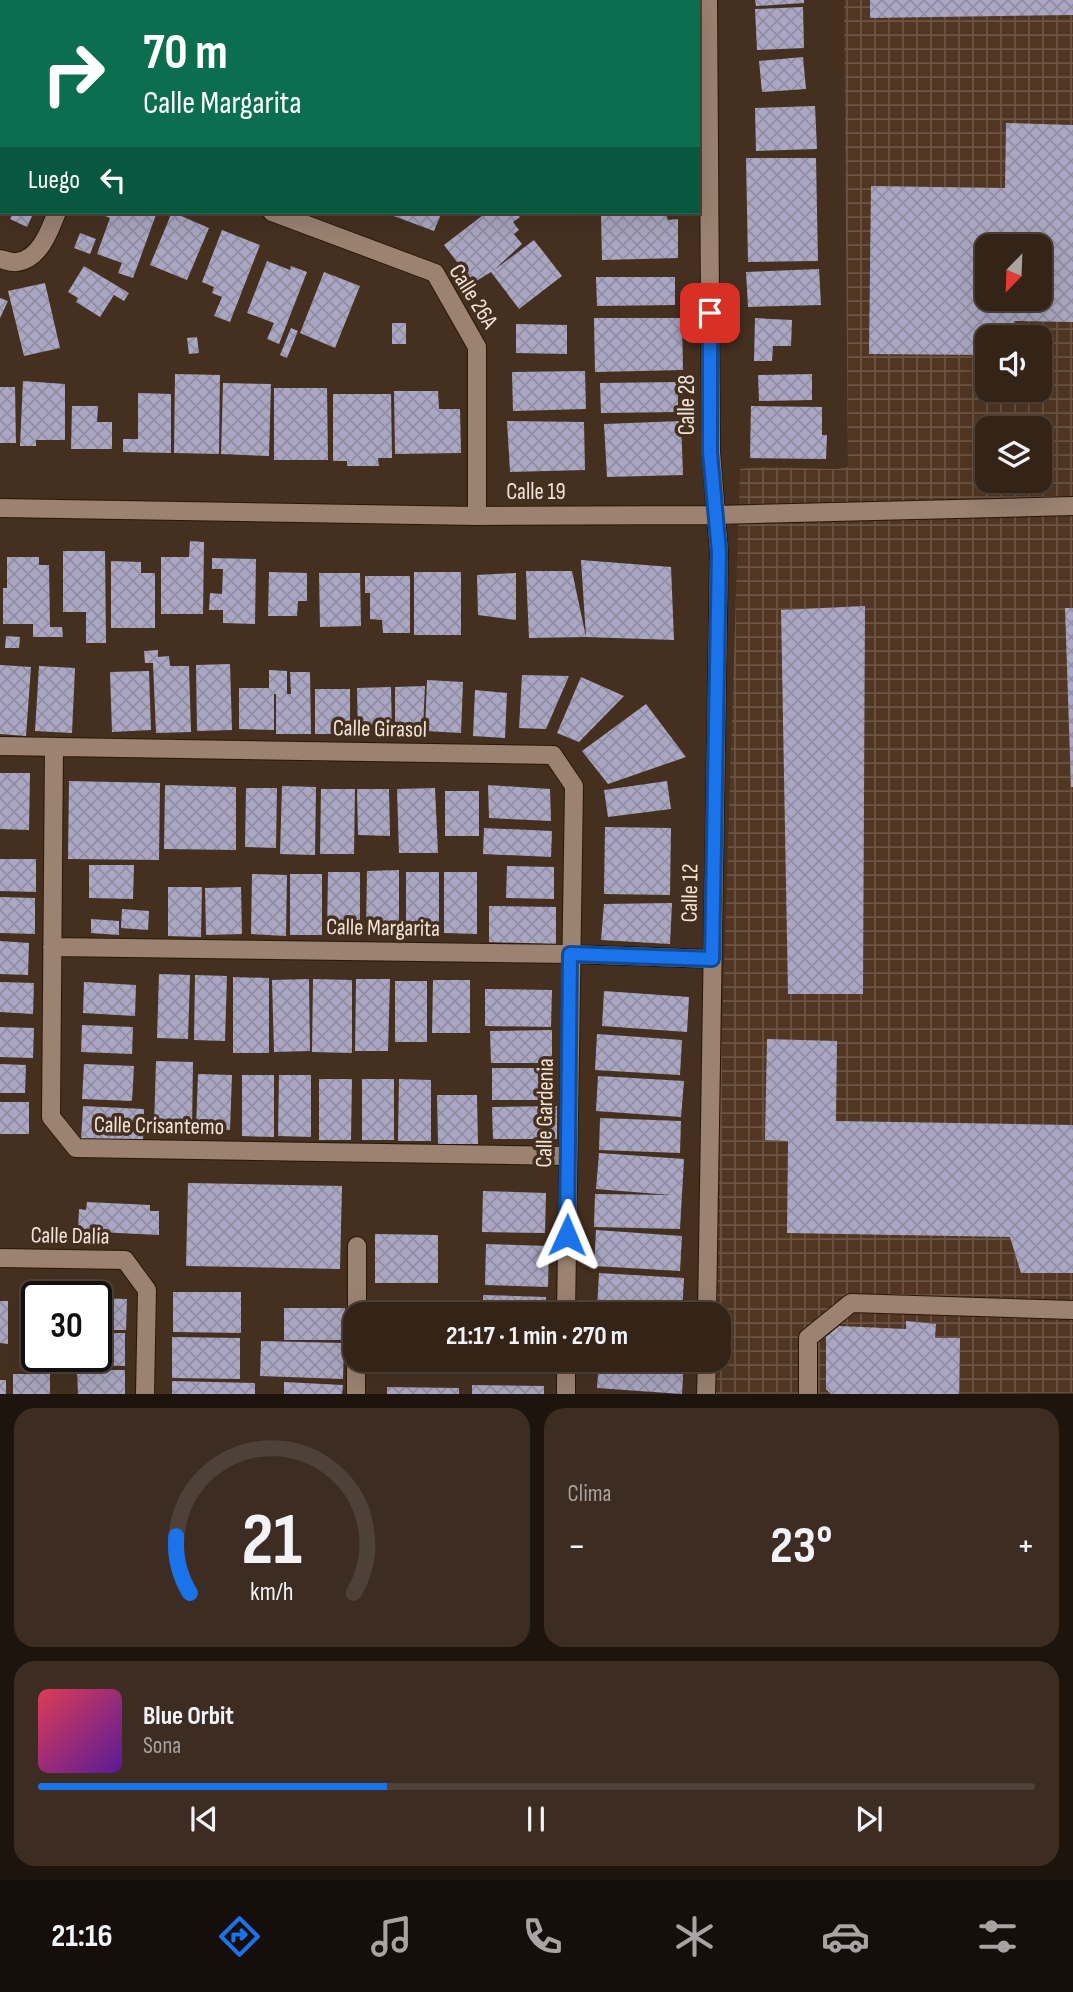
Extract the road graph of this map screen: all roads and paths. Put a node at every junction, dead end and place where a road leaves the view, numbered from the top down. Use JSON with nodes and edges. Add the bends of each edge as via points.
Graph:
{"nodes":[{"id":1,"x":708,"y":0,"type":"edge"},
{"id":2,"x":703,"y":64,"type":"edge"},
{"id":3,"x":56,"y":214,"type":"edge"},
{"id":4,"x":277,"y":214,"type":"edge"},
{"id":5,"x":0,"y":259,"type":"edge"},
{"id":6,"x":1073,"y":506,"type":"edge"},
{"id":7,"x":0,"y":508,"type":"edge"},
{"id":8,"x":715,"y":515,"type":"junction"},
{"id":9,"x":477,"y":516,"type":"junction"},
{"id":10,"x":0,"y":746,"type":"edge"},
{"id":11,"x":54,"y":747,"type":"junction"},
{"id":12,"x":52,"y":947,"type":"junction"},
{"id":13,"x":570,"y":954,"type":"junction"},
{"id":14,"x":712,"y":959,"type":"junction"},
{"id":15,"x":568,"y":1156,"type":"junction"},
{"id":16,"x":357,"y":1246,"type":"dead end"},
{"id":17,"x":0,"y":1258,"type":"edge"},
{"id":18,"x":357,"y":1302,"type":"edge"},
{"id":19,"x":566,"y":1302,"type":"edge"},
{"id":20,"x":707,"y":1302,"type":"edge"},
{"id":21,"x":1073,"y":1310,"type":"edge"},
{"id":22,"x":356,"y":1372,"type":"edge"},
{"id":23,"x":566,"y":1372,"type":"edge"},
{"id":24,"x":707,"y":1372,"type":"edge"},
{"id":25,"x":145,"y":1394,"type":"edge"},
{"id":26,"x":356,"y":1394,"type":"edge"},
{"id":27,"x":566,"y":1394,"type":"edge"},
{"id":28,"x":706,"y":1394,"type":"edge"},
{"id":29,"x":808,"y":1394,"type":"edge"}],
"edges":[{"from":1,"to":2,"type":"street","name":"Calle 28"},
{"from":2,"to":8,"type":"street","name":"Calle 28"},
{"from":3,"to":5,"type":"street","via":[[35,252],[17,262]]},
{"from":4,"to":9,"type":"street","name":"Calle 26A","via":[[435,272],[477,347]]},
{"from":6,"to":8,"type":"street","name":"Calle 19"},
{"from":7,"to":9,"type":"street","name":"Calle 19"},
{"from":8,"to":9,"type":"street","name":"Calle 19"},
{"from":8,"to":14,"type":"street","name":"Calle 12","via":[[719,552]]},
{"from":10,"to":11,"type":"street","name":"Calle Girasol"},
{"from":11,"to":12,"type":"street","name":"Calle Crisantemo"},
{"from":11,"to":13,"type":"street","name":"Calle Girasol","via":[[553,755],[574,786]]},
{"from":12,"to":13,"type":"street","name":"Calle Margarita"},
{"from":12,"to":15,"type":"street","name":"Calle Crisantemo","via":[[51,1117],[76,1148]]},
{"from":13,"to":14,"type":"street","name":"Calle Margarita"},
{"from":13,"to":15,"type":"street","name":"Calle Gardenia"},
{"from":14,"to":20,"type":"street","name":"Calle 12"},
{"from":15,"to":19,"type":"street","name":"Calle Gardenia"},
{"from":16,"to":18,"type":"street"},
{"from":17,"to":25,"type":"street","name":"Calle Dalia","via":[[125,1260],[147,1290]]},
{"from":21,"to":29,"type":"street","via":[[851,1303],[808,1338]]},
{"from":22,"to":26,"type":"street"},
{"from":23,"to":27,"type":"street"},
{"from":24,"to":28,"type":"street"}]}
